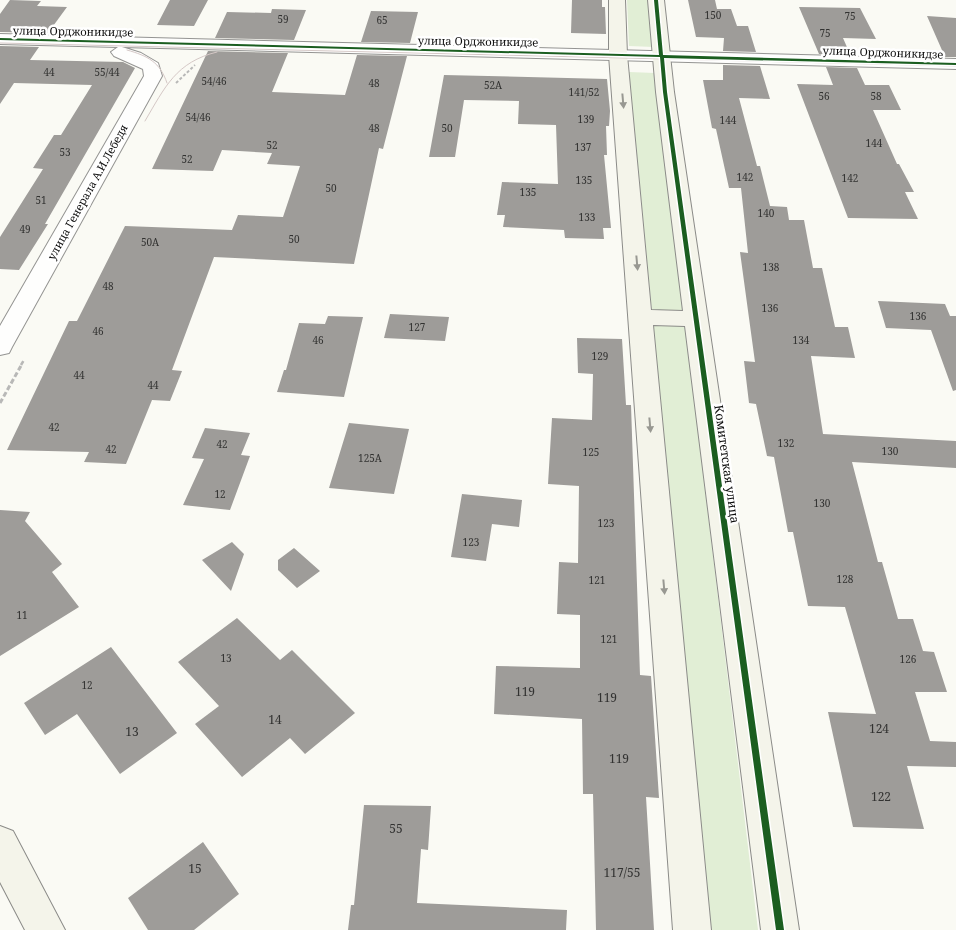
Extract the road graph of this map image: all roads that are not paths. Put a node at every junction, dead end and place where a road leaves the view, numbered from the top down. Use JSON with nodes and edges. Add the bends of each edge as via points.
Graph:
{"nodes":[{"id":1,"x":617,"y":0,"type":"edge"},
{"id":2,"x":656,"y":0,"type":"edge"},
{"id":3,"x":0,"y":39,"type":"edge"},
{"id":4,"x":173,"y":44,"type":"junction"},
{"id":5,"x":0,"y":49,"type":"edge"},
{"id":6,"x":120,"y":52,"type":"junction"},
{"id":7,"x":619,"y":61,"type":"junction"},
{"id":8,"x":663,"y":62,"type":"junction"},
{"id":9,"x":956,"y":64,"type":"edge"},
{"id":10,"x":641,"y":317,"type":"junction"},
{"id":11,"x":696,"y":319,"type":"junction"},
{"id":12,"x":0,"y":347,"type":"edge"},
{"id":13,"x":0,"y":844,"type":"edge"},
{"id":14,"x":46,"y":930,"type":"edge"},
{"id":15,"x":692,"y":930,"type":"edge"},
{"id":16,"x":780,"y":930,"type":"edge"}],
"edges":[{"from":1,"to":7,"type":"street"},
{"from":2,"to":8,"type":"street","name":"Комитетская улица"},
{"from":3,"to":4,"type":"street","name":"улица Орджоникидзе"},
{"from":4,"to":6,"type":"street","name":"улица Орджоникидзе"},
{"from":4,"to":7,"type":"street","name":"улица Орджоникидзе","via":[[296,47],[333,60]]},
{"from":5,"to":6,"type":"street","name":"улица Орджоникидзе"},
{"from":6,"to":12,"type":"street","name":"улица Генерала А.И.Лебедя","via":[[152,67],[153,76]]},
{"from":7,"to":8,"type":"street","name":"улица Орджоникидзе"},
{"from":7,"to":10,"type":"street","one_way":true},
{"from":8,"to":9,"type":"street","name":"улица Орджоникидзе"},
{"from":8,"to":11,"type":"street","name":"Комитетская улица"},
{"from":10,"to":11,"type":"street"},
{"from":10,"to":15,"type":"street","one_way":true},
{"from":11,"to":16,"type":"street","name":"Комитетская улица"},
{"from":13,"to":14,"type":"street"}]}
